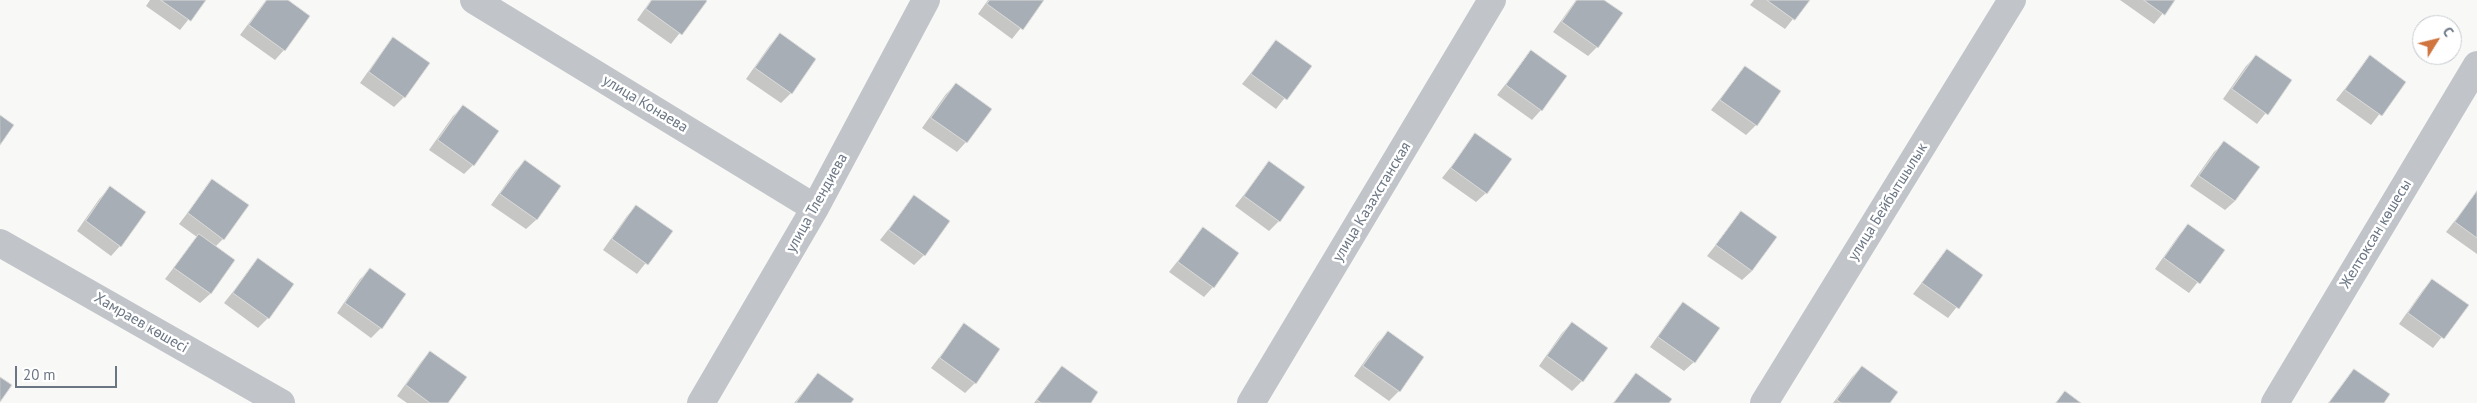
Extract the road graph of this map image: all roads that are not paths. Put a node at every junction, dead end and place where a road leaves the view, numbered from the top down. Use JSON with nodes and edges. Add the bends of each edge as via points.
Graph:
{"nodes":[{"id":1,"x":474,"y":0,"type":"edge"},
{"id":2,"x":926,"y":0,"type":"edge"},
{"id":3,"x":1492,"y":0,"type":"edge"},
{"id":4,"x":2012,"y":0,"type":"edge"},
{"id":5,"x":2477,"y":65,"type":"edge"},
{"id":6,"x":815,"y":208,"type":"junction"},
{"id":7,"x":0,"y":243,"type":"edge"},
{"id":8,"x":281,"y":403,"type":"edge"},
{"id":9,"x":701,"y":403,"type":"edge"},
{"id":10,"x":1251,"y":403,"type":"edge"},
{"id":11,"x":1764,"y":403,"type":"edge"},
{"id":12,"x":2275,"y":403,"type":"edge"}],
"edges":[{"from":1,"to":6,"type":"street","name":"улица Конаева"},
{"from":2,"to":6,"type":"street","name":"улица Тлендиева"},
{"from":3,"to":10,"type":"street","name":"улица Казахстанская"},
{"from":4,"to":11,"type":"street","name":"улица Бейбытшылык"},
{"from":5,"to":12,"type":"street","name":"Желтоксан көшесы"},
{"from":6,"to":9,"type":"street","name":"улица Тлендиева"},
{"from":7,"to":8,"type":"street","name":"Хамраев көшесі"}]}
